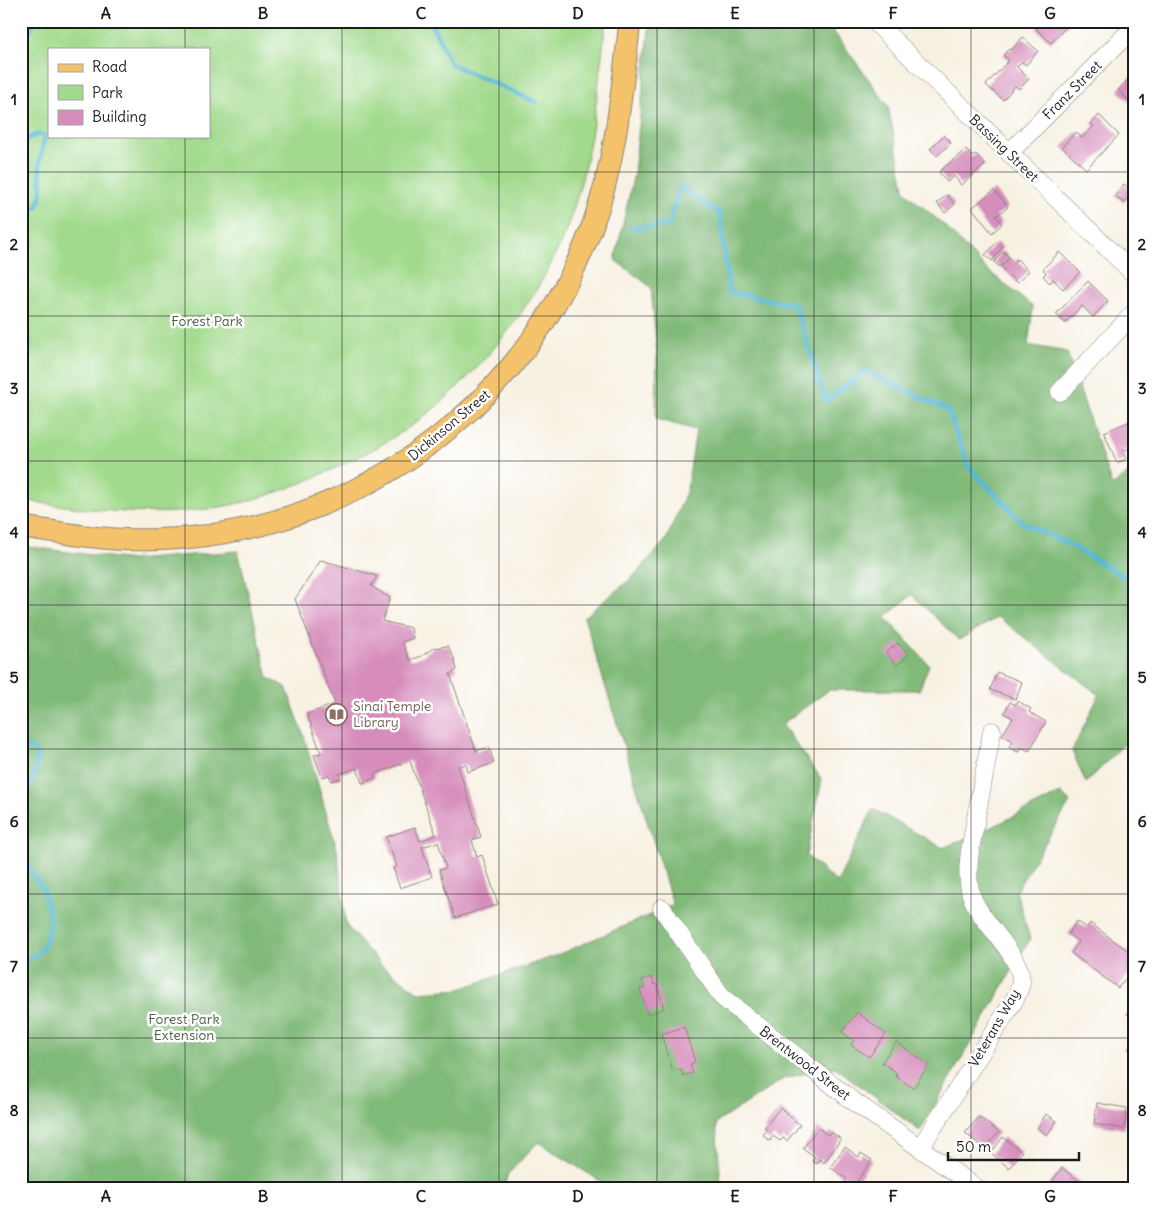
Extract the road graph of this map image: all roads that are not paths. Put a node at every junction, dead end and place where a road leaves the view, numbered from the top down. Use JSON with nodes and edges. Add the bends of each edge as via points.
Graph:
{"nodes":[{"id":1,"x":630,"y":21,"type":"edge"},
{"id":2,"x":874,"y":21,"type":"edge"},
{"id":3,"x":1135,"y":26,"type":"edge"},
{"id":4,"x":1009,"y":153,"type":"junction"},
{"id":5,"x":1135,"y":275,"type":"edge"},
{"id":6,"x":1135,"y":312,"type":"edge"},
{"id":7,"x":1060,"y":392,"type":"dead end"},
{"id":8,"x":21,"y":526,"type":"edge"},
{"id":9,"x":992,"y":731,"type":"dead end"},
{"id":10,"x":662,"y":908,"type":"dead end"},
{"id":11,"x":920,"y":1148,"type":"junction"},
{"id":12,"x":978,"y":1189,"type":"edge"}],
"edges":[{"from":1,"to":8,"type":"main road","name":"Dickinson Street","via":[[607,175],[583,251],[525,351],[496,385],[454,424],[406,461],[356,490],[314,509],[248,528],[149,540],[104,538]]},
{"from":2,"to":4,"type":"street","name":"Bassing Street"},
{"from":3,"to":4,"type":"street","name":"Franz Street"},
{"from":4,"to":5,"type":"street","name":"Bassing Street"},
{"from":6,"to":7,"type":"street"},
{"from":9,"to":11,"type":"street","name":"Veterans Way","via":[[968,865],[971,895],[1012,957],[1021,980],[1015,1000]]},
{"from":10,"to":11,"type":"street","name":"Brentwood Street","via":[[722,997],[849,1098]]},
{"from":11,"to":12,"type":"street","name":"Brentwood Street"}]}
